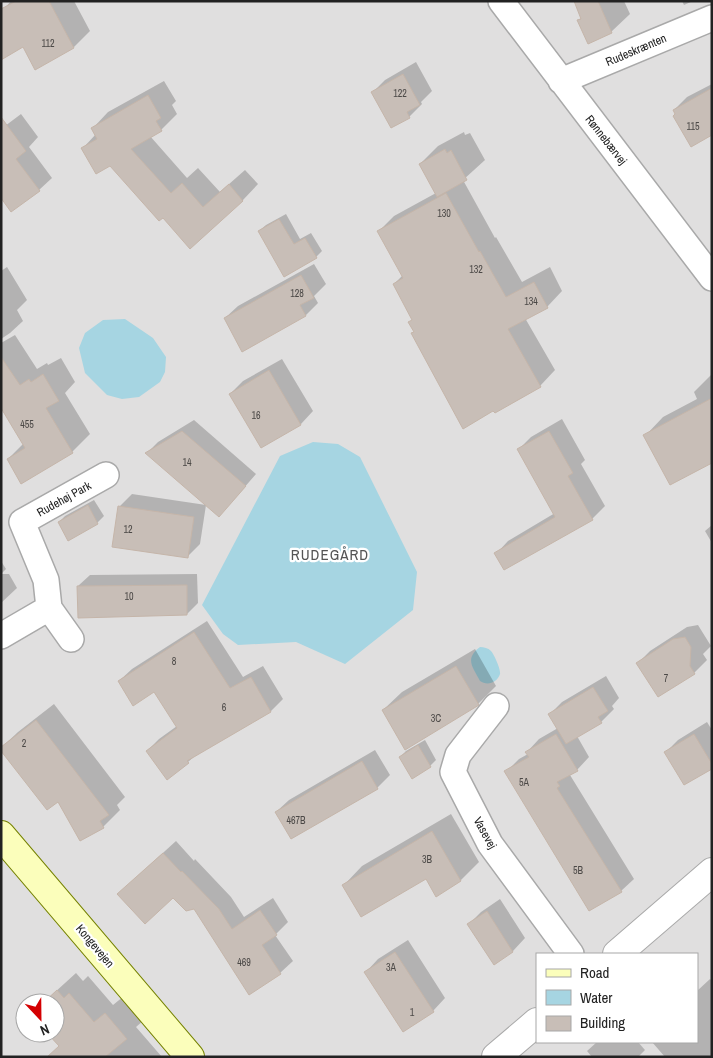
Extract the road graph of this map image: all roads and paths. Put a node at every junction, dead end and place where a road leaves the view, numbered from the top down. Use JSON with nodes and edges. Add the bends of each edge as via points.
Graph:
{"nodes":[{"id":1,"x":501,"y":1,"type":"edge"},
{"id":2,"x":712,"y":18,"type":"edge"},
{"id":3,"x":561,"y":82,"type":"junction"},
{"id":4,"x":712,"y":278,"type":"edge"},
{"id":5,"x":106,"y":475,"type":"dead end"},
{"id":6,"x":49,"y":608,"type":"junction"},
{"id":7,"x":1,"y":636,"type":"edge"},
{"id":8,"x":72,"y":639,"type":"dead end"},
{"id":9,"x":496,"y":706,"type":"dead end"},
{"id":10,"x":1,"y":835,"type":"edge"},
{"id":11,"x":712,"y":872,"type":"edge"},
{"id":12,"x":570,"y":953,"type":"edge"},
{"id":13,"x":618,"y":953,"type":"edge"},
{"id":14,"x":536,"y":1023,"type":"edge"},
{"id":15,"x":190,"y":1057,"type":"edge"},
{"id":16,"x":496,"y":1057,"type":"edge"}],
"edges":[{"from":1,"to":3,"type":"street","name":"Rønnebærvej"},
{"from":2,"to":3,"type":"street","name":"Rudeskrænten"},
{"from":3,"to":4,"type":"street","name":"Rønnebærvej"},
{"from":5,"to":6,"type":"street","name":"Rudehøj Park","via":[[22,522],[46,580]]},
{"from":6,"to":7,"type":"street"},
{"from":6,"to":8,"type":"street"},
{"from":9,"to":12,"type":"street","name":"Vasevej","via":[[458,755],[453,772],[490,844]]},
{"from":10,"to":15,"type":"main road","name":"Kongevejen"},
{"from":11,"to":13,"type":"street"},
{"from":14,"to":16,"type":"street"}]}
